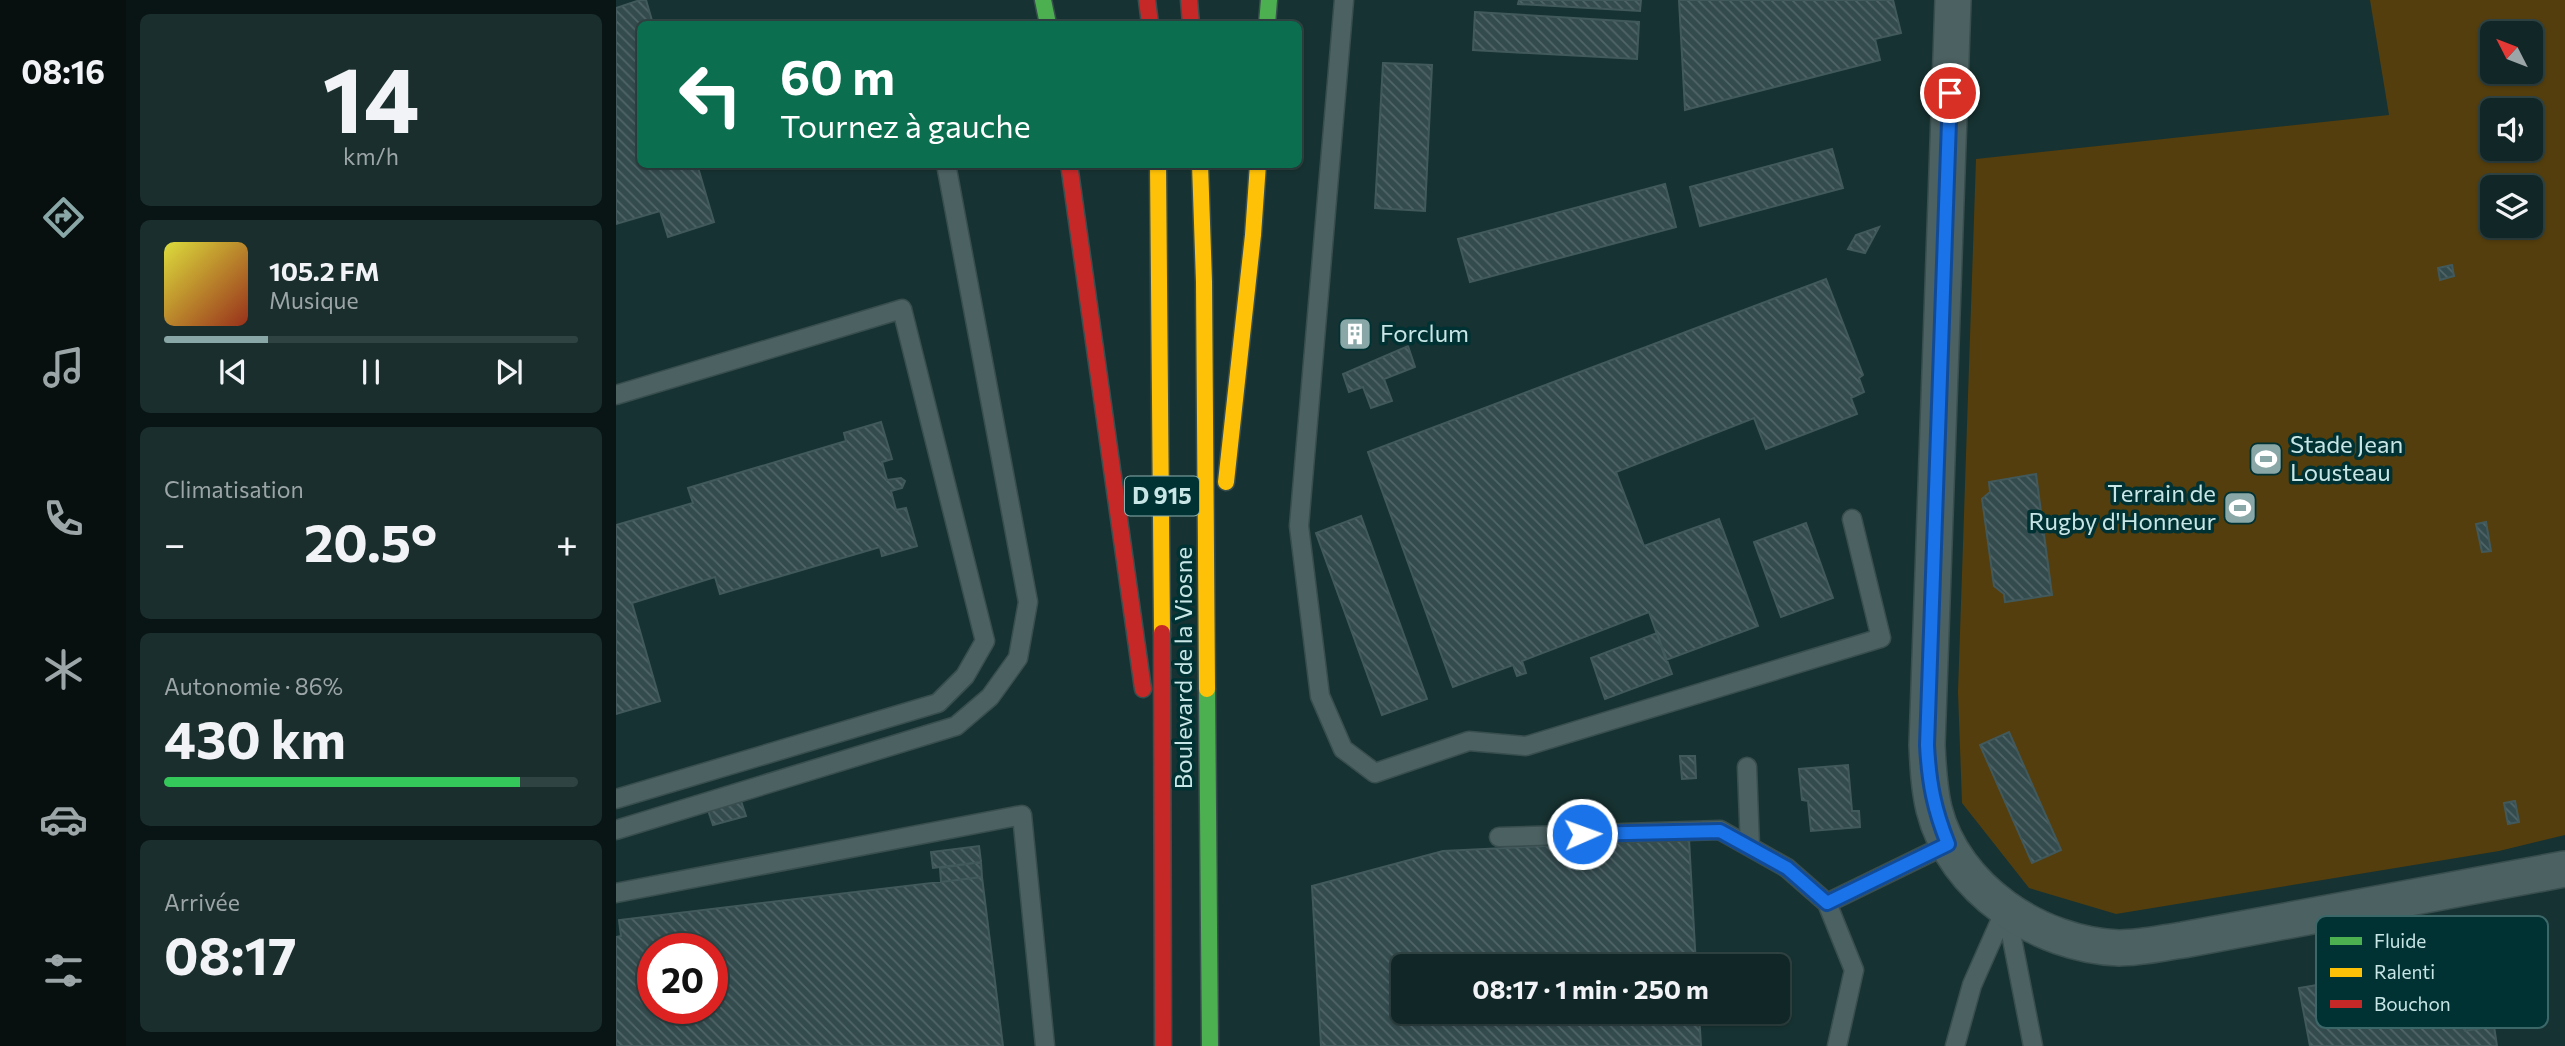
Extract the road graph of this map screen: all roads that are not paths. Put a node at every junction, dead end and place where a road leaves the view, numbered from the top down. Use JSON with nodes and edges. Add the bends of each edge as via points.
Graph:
{"nodes":[{"id":1,"x":1043,"y":0,"type":"edge"},
{"id":2,"x":1147,"y":0,"type":"edge"},
{"id":3,"x":1189,"y":0,"type":"edge"},
{"id":4,"x":1269,"y":0,"type":"edge"},
{"id":5,"x":1344,"y":0,"type":"edge"},
{"id":6,"x":1953,"y":0,"type":"edge"},
{"id":7,"x":1047,"y":21,"type":"edge"},
{"id":8,"x":1150,"y":21,"type":"edge"},
{"id":9,"x":1191,"y":21,"type":"edge"},
{"id":10,"x":1267,"y":21,"type":"edge"},
{"id":11,"x":947,"y":168,"type":"edge"},
{"id":12,"x":1070,"y":168,"type":"edge"},
{"id":13,"x":1158,"y":168,"type":"edge"},
{"id":14,"x":1200,"y":168,"type":"edge"},
{"id":15,"x":1258,"y":168,"type":"edge"},
{"id":16,"x":616,"y":395,"type":"edge"},
{"id":17,"x":1225,"y":494,"type":"dead end"},
{"id":18,"x":1852,"y":519,"type":"dead end"},
{"id":19,"x":1222,"y":522,"type":"dead end"},
{"id":20,"x":1207,"y":658,"type":"junction"},
{"id":21,"x":1747,"y":767,"type":"dead end"},
{"id":22,"x":616,"y":799,"type":"edge"},
{"id":23,"x":1162,"y":828,"type":"junction"},
{"id":24,"x":616,"y":831,"type":"edge"},
{"id":25,"x":1499,"y":837,"type":"dead end"},
{"id":26,"x":1948,"y":844,"type":"junction"},
{"id":27,"x":1750,"y":847,"type":"junction"},
{"id":28,"x":2565,"y":869,"type":"edge"},
{"id":29,"x":616,"y":893,"type":"edge"},
{"id":30,"x":1827,"y":903,"type":"junction"},
{"id":31,"x":2006,"y":908,"type":"junction"},
{"id":32,"x":1045,"y":1046,"type":"edge"},
{"id":33,"x":1163,"y":1046,"type":"edge"},
{"id":34,"x":1210,"y":1046,"type":"edge"},
{"id":35,"x":1837,"y":1046,"type":"edge"},
{"id":36,"x":1955,"y":1046,"type":"edge"},
{"id":37,"x":2033,"y":1046,"type":"edge"}],
"edges":[{"from":1,"to":7,"type":"main road"},
{"from":2,"to":8,"type":"main road"},
{"from":3,"to":9,"type":"main road"},
{"from":4,"to":10,"type":"main road"},
{"from":5,"to":18,"type":"lane","via":[[1298,526],[1320,696],[1343,749],[1375,773],[1469,741],[1526,746],[1881,638]]},
{"from":6,"to":26,"type":"street","via":[[1927,745],[1934,811]]},
{"from":11,"to":24,"type":"lane","via":[[1028,602],[1018,658],[990,698],[956,726]]},
{"from":12,"to":23,"type":"main road"},
{"from":13,"to":23,"type":"main road","name":"Boulevard de la Viosne","number":"D 915"},
{"from":14,"to":20,"type":"main road","name":"Boulevard de la Viosne","number":"D 915"},
{"from":15,"to":17,"type":"main road"},
{"from":16,"to":22,"type":"lane","via":[[902,310],[985,641],[965,676],[938,703]]},
{"from":19,"to":20,"type":"main road"},
{"from":20,"to":34,"type":"main road","name":"Boulevard de la Viosne","number":"D 915"},
{"from":21,"to":27,"type":"lane"},
{"from":23,"to":33,"type":"main road","name":"Boulevard de la Viosne","number":"D 915"},
{"from":25,"to":27,"type":"lane","via":[[1720,831]]},
{"from":26,"to":30,"type":"lane"},
{"from":26,"to":31,"type":"street","via":[[1977,883]]},
{"from":27,"to":30,"type":"lane","via":[[1787,868]]},
{"from":28,"to":31,"type":"street","via":[[2122,948],[2050,932]]},
{"from":29,"to":32,"type":"lane","via":[[1022,815]]},
{"from":30,"to":35,"type":"lane","via":[[1854,970]]},
{"from":31,"to":36,"type":"lane","via":[[1972,985]]},
{"from":31,"to":37,"type":"lane"}]}
